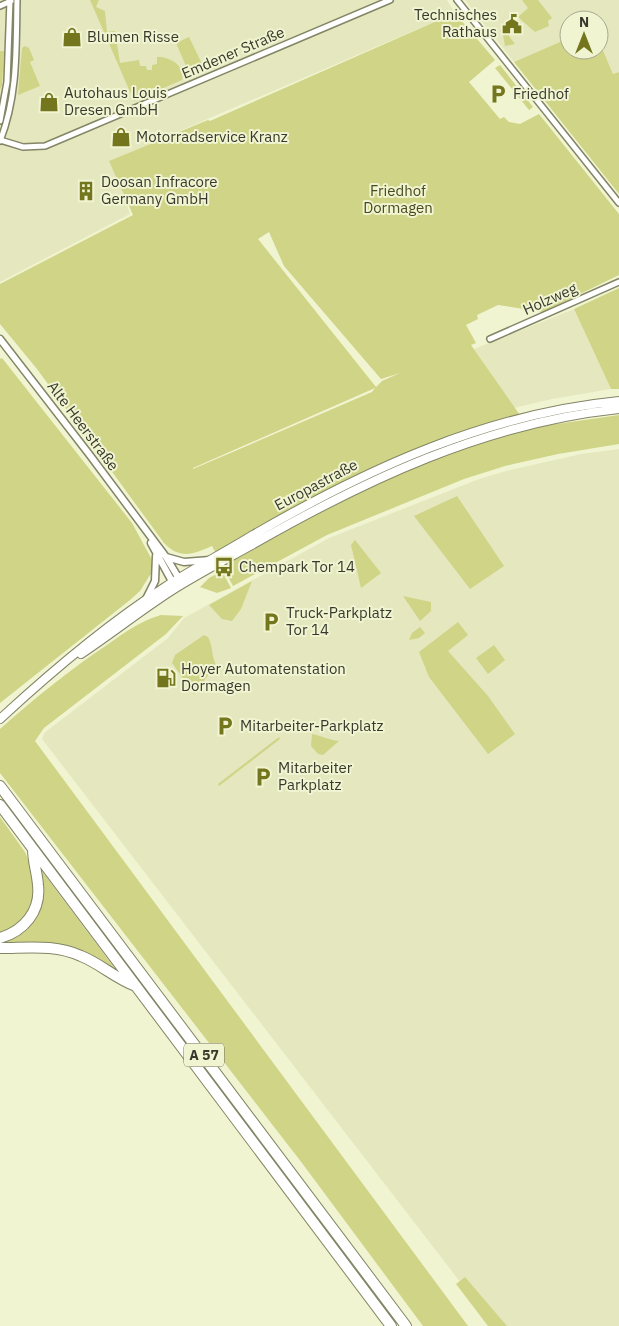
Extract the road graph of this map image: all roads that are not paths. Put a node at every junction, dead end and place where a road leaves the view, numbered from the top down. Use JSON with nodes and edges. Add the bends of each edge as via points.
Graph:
{"nodes":[{"id":1,"x":11,"y":0,"type":"edge"},
{"id":2,"x":17,"y":0,"type":"edge"},
{"id":3,"x":390,"y":0,"type":"edge"},
{"id":4,"x":457,"y":0,"type":"edge"},
{"id":5,"x":0,"y":6,"type":"edge"},
{"id":6,"x":0,"y":121,"type":"edge"},
{"id":7,"x":0,"y":141,"type":"edge"},
{"id":8,"x":619,"y":203,"type":"edge"},
{"id":9,"x":619,"y":282,"type":"edge"},
{"id":10,"x":0,"y":338,"type":"edge"},
{"id":11,"x":490,"y":339,"type":"dead end"},
{"id":12,"x":619,"y":400,"type":"edge"},
{"id":13,"x":619,"y":409,"type":"edge"},
{"id":14,"x":144,"y":531,"type":"junction"},
{"id":15,"x":155,"y":553,"type":"junction"},
{"id":16,"x":166,"y":557,"type":"junction"},
{"id":17,"x":211,"y":560,"type":"junction"},
{"id":18,"x":177,"y":583,"type":"junction"},
{"id":19,"x":146,"y":600,"type":"junction"},
{"id":20,"x":60,"y":668,"type":"junction"},
{"id":21,"x":0,"y":719,"type":"edge"},
{"id":22,"x":0,"y":786,"type":"edge"},
{"id":23,"x":0,"y":805,"type":"edge"},
{"id":24,"x":33,"y":849,"type":"junction"},
{"id":25,"x":0,"y":938,"type":"edge"},
{"id":26,"x":0,"y":948,"type":"edge"},
{"id":27,"x":137,"y":987,"type":"junction"},
{"id":28,"x":391,"y":1326,"type":"edge"},
{"id":29,"x":406,"y":1326,"type":"edge"}],
"edges":[{"from":1,"to":5,"type":"street"},
{"from":1,"to":6,"type":"street","via":[[7,82]]},
{"from":2,"to":7,"type":"street","via":[[14,89]]},
{"from":3,"to":7,"type":"street","name":"Emdener Straße","via":[[45,146],[23,147]]},
{"from":4,"to":8,"type":"street"},
{"from":9,"to":11,"type":"street","name":"Holzweg"},
{"from":10,"to":14,"type":"street","name":"Alte Heerstraße"},
{"from":12,"to":17,"type":"main road","name":"Europastraße","via":[[528,415],[450,439],[327,493]]},
{"from":13,"to":18,"type":"main road","name":"Europastraße","via":[[528,424],[418,461],[330,501]]},
{"from":14,"to":15,"type":"street","name":"Alte Heerstraße"},
{"from":14,"to":16,"type":"street","name":"Alte Heerstraße"},
{"from":15,"to":18,"type":"street","name":"Alte Heerstraße"},
{"from":15,"to":19,"type":"street","via":[[155,581]]},
{"from":16,"to":17,"type":"street","via":[[184,562]]},
{"from":16,"to":18,"type":"street","name":"Alte Heerstraße"},
{"from":17,"to":18,"type":"main road","name":"Europastraße"},
{"from":18,"to":19,"type":"main road","name":"Europastraße"},
{"from":18,"to":20,"type":"main road","name":"Europastraße"},
{"from":19,"to":20,"type":"main road","name":"Europastraße","via":[[90,640]]},
{"from":20,"to":21,"type":"main road","name":"Europastraße"},
{"from":22,"to":29,"type":"highway","number":"A 57"},
{"from":23,"to":24,"type":"highway","number":"A 57"},
{"from":24,"to":25,"type":"highway","via":[[39,886],[35,909],[21,928]]},
{"from":24,"to":27,"type":"highway","number":"A 57"},
{"from":26,"to":27,"type":"highway","via":[[34,946],[81,955]]},
{"from":27,"to":28,"type":"highway","number":"A 57"}]}
